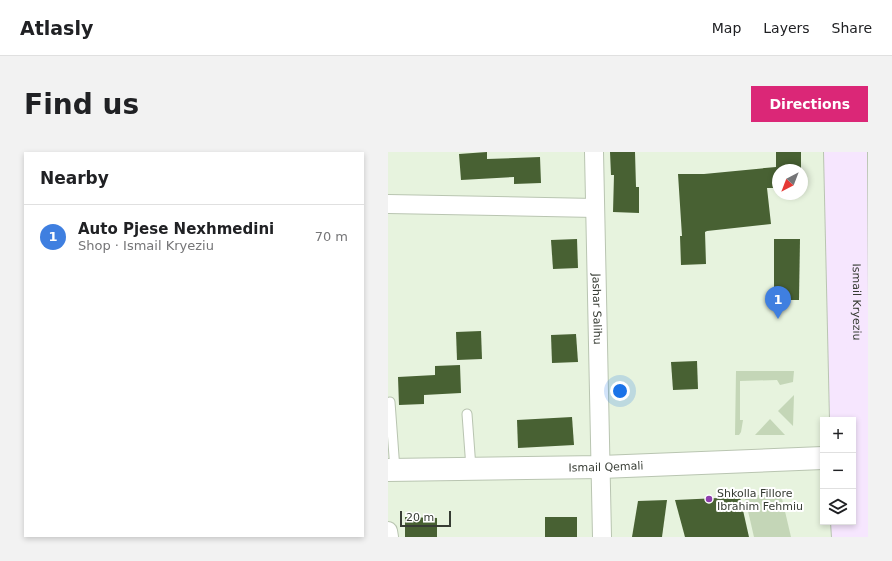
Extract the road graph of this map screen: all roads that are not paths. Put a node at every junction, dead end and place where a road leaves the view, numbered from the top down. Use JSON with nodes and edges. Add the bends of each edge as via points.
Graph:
{"nodes":[{"id":1,"x":594,"y":152,"type":"edge"},
{"id":2,"x":835,"y":152,"type":"edge"},
{"id":3,"x":856,"y":152,"type":"edge"},
{"id":4,"x":388,"y":204,"type":"edge"},
{"id":5,"x":595,"y":208,"type":"junction"},
{"id":6,"x":390,"y":402,"type":"dead end"},
{"id":7,"x":467,"y":414,"type":"dead end"},
{"id":8,"x":841,"y":417,"type":"edge"},
{"id":9,"x":855,"y":453,"type":"edge"},
{"id":10,"x":820,"y":458,"type":"edge"},
{"id":11,"x":601,"y":466,"type":"junction"},
{"id":12,"x":471,"y":468,"type":"junction"},
{"id":13,"x":391,"y":470,"type":"edge"},
{"id":14,"x":856,"y":470,"type":"edge"},
{"id":15,"x":842,"y":525,"type":"edge"},
{"id":16,"x":388,"y":531,"type":"edge"},
{"id":17,"x":389,"y":537,"type":"edge"},
{"id":18,"x":602,"y":537,"type":"edge"},
{"id":19,"x":843,"y":537,"type":"edge"},
{"id":20,"x":861,"y":537,"type":"edge"}],
"edges":[{"from":1,"to":5,"type":"street","name":"Jashar Salihu"},
{"from":2,"to":8,"type":"main road","name":"Ismail Kryeziu"},
{"from":3,"to":9,"type":"main road","name":"Ismail Kryeziu"},
{"from":4,"to":5,"type":"street"},
{"from":5,"to":11,"type":"street","name":"Jashar Salihu"},
{"from":6,"to":13,"type":"lane"},
{"from":7,"to":12,"type":"lane"},
{"from":10,"to":11,"type":"street","name":"Ismail Qemali"},
{"from":11,"to":12,"type":"street","name":"Ismail Qemali"},
{"from":11,"to":18,"type":"street","name":"Jashar Salihu"},
{"from":12,"to":13,"type":"street","name":"Ismail Qemali"},
{"from":14,"to":20,"type":"main road","name":"Ismail Kryeziu"},
{"from":15,"to":19,"type":"main road"},
{"from":16,"to":17,"type":"street"}]}
